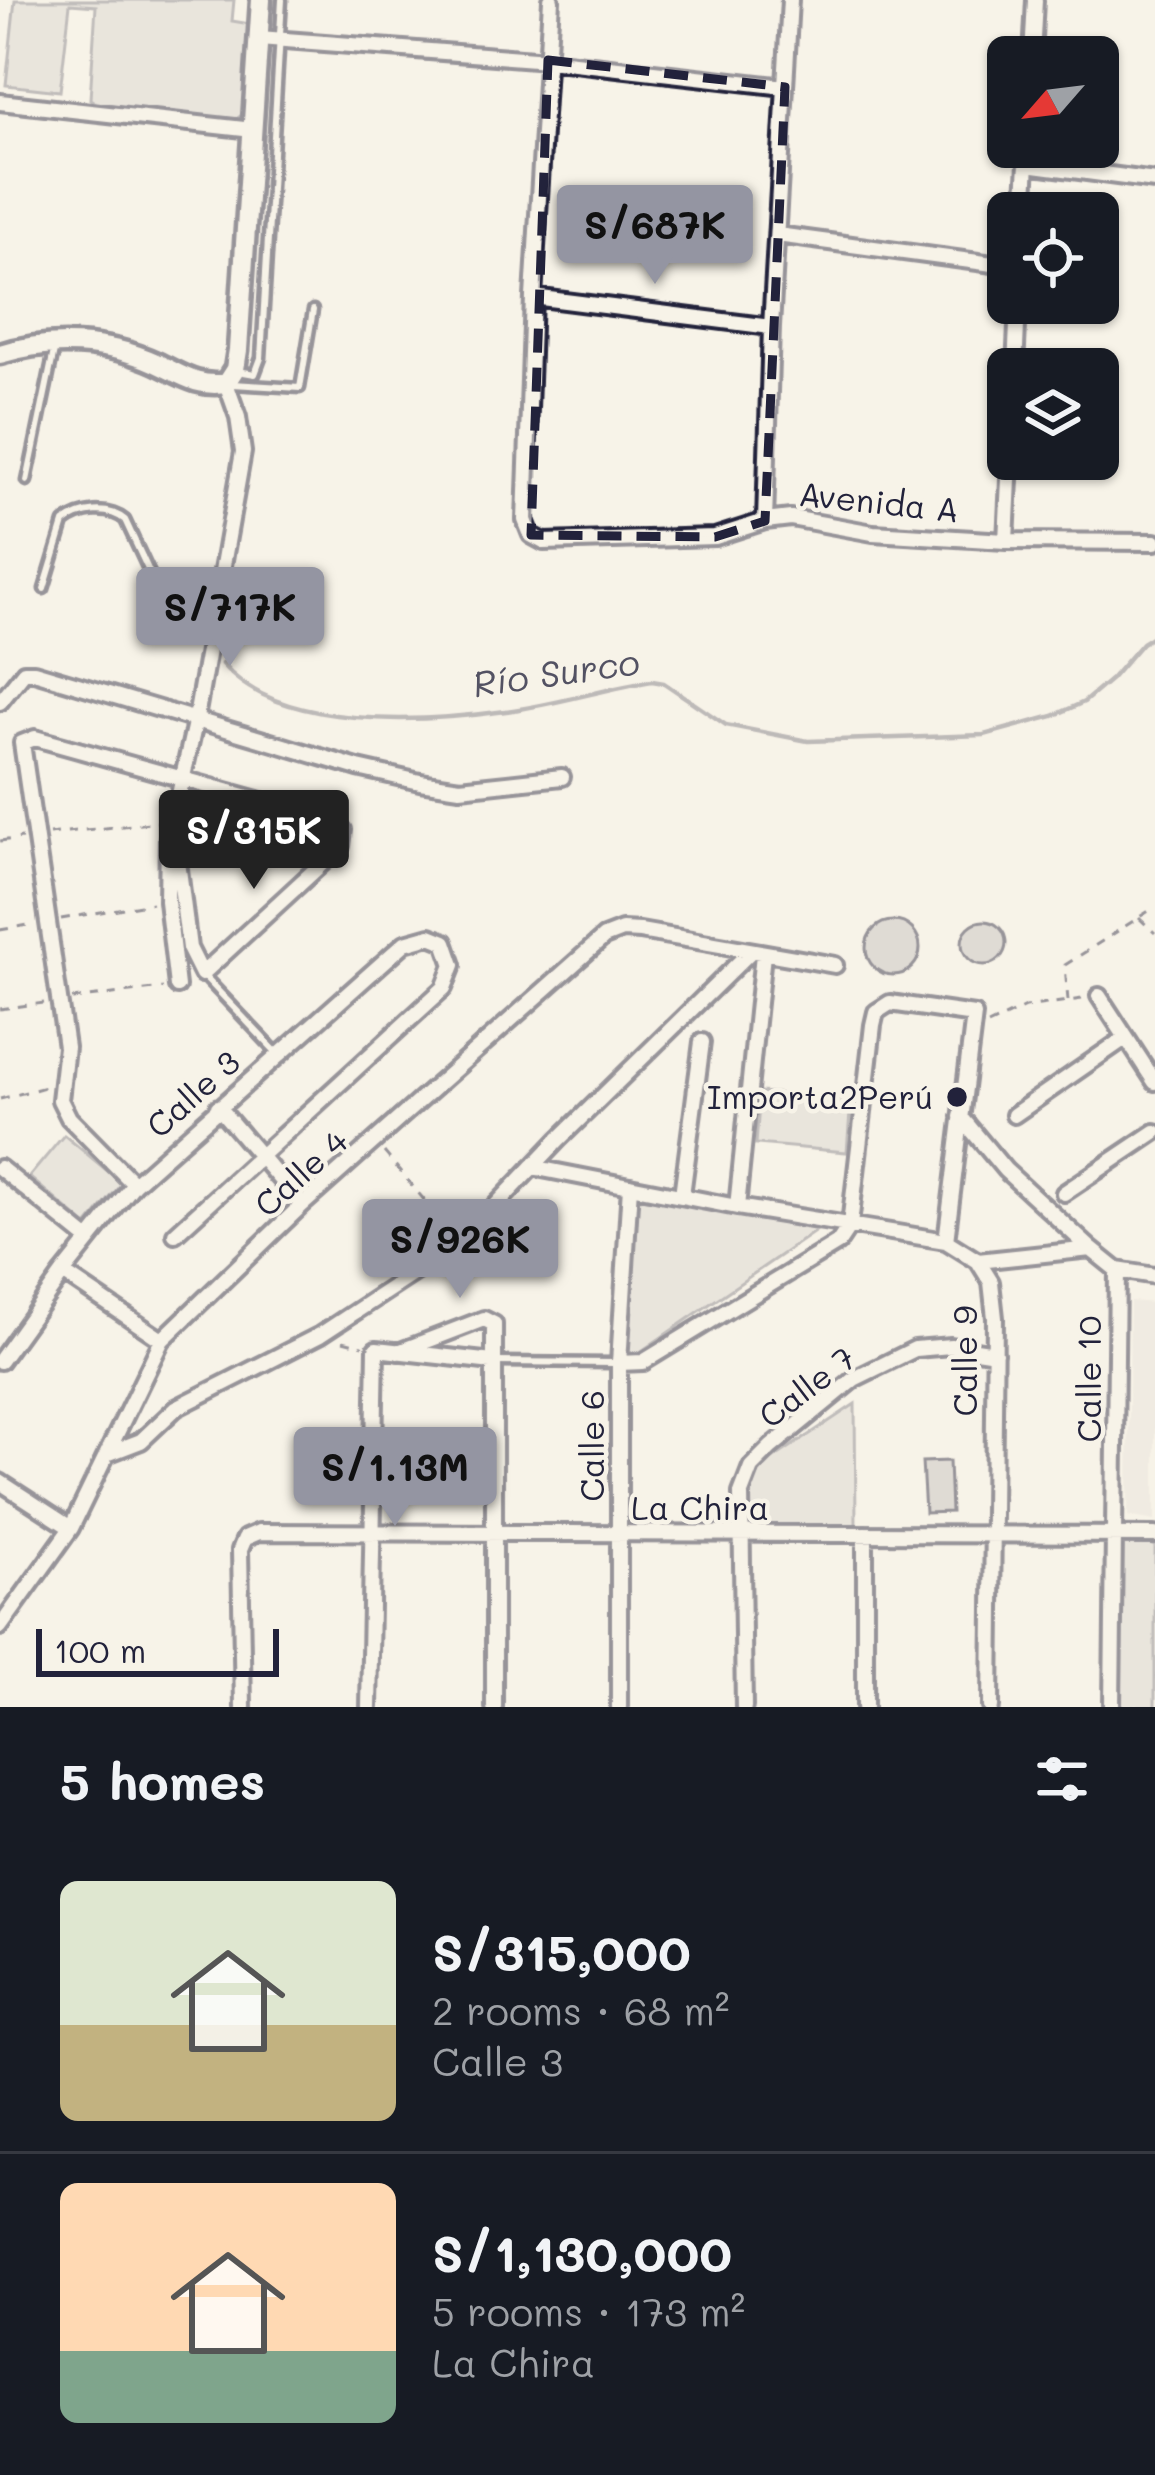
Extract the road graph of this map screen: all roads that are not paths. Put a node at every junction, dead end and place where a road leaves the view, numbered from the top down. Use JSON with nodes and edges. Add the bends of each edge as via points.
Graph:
{"nodes":[{"id":1,"x":261,"y":0,"type":"edge"},
{"id":2,"x":282,"y":0,"type":"edge"},
{"id":3,"x":551,"y":0,"type":"edge"},
{"id":4,"x":790,"y":0,"type":"edge"},
{"id":5,"x":1035,"y":0,"type":"edge"},
{"id":6,"x":1033,"y":36,"type":"edge"},
{"id":7,"x":269,"y":38,"type":"junction"},
{"id":8,"x":548,"y":60,"type":"junction"},
{"id":9,"x":785,"y":87,"type":"junction"},
{"id":10,"x":0,"y":102,"type":"edge"},
{"id":11,"x":253,"y":130,"type":"junction"},
{"id":12,"x":1055,"y":168,"type":"edge"},
{"id":13,"x":250,"y":170,"type":"junction"},
{"id":14,"x":272,"y":173,"type":"junction"},
{"id":15,"x":1155,"y":182,"type":"edge"},
{"id":16,"x":777,"y":235,"type":"junction"},
{"id":17,"x":987,"y":263,"type":"edge"},
{"id":18,"x":532,"y":297,"type":"junction"},
{"id":19,"x":313,"y":310,"type":"dead end"},
{"id":20,"x":771,"y":327,"type":"junction"},
{"id":21,"x":55,"y":343,"type":"junction"},
{"id":22,"x":0,"y":354,"type":"edge"},
{"id":23,"x":231,"y":376,"type":"junction"},
{"id":24,"x":1009,"y":480,"type":"edge"},
{"id":25,"x":27,"y":481,"type":"dead end"},
{"id":26,"x":765,"y":521,"type":"junction"},
{"id":27,"x":1006,"y":541,"type":"junction"},
{"id":28,"x":1155,"y":542,"type":"edge"},
{"id":29,"x":44,"y":589,"type":"dead end"},
{"id":30,"x":211,"y":636,"type":"junction"},
{"id":31,"x":0,"y":702,"type":"edge"},
{"id":32,"x":196,"y":718,"type":"junction"},
{"id":33,"x":562,"y":777,"type":"dead end"},
{"id":34,"x":183,"y":779,"type":"junction"},
{"id":35,"x":172,"y":823,"type":"junction"},
{"id":36,"x":757,"y":953,"type":"junction"},
{"id":37,"x":835,"y":965,"type":"dead end"},
{"id":38,"x":202,"y":974,"type":"junction"},
{"id":39,"x":177,"y":986,"type":"road end"},
{"id":40,"x":1099,"y":996,"type":"road end"},
{"id":41,"x":1125,"y":1038,"type":"junction"},
{"id":42,"x":702,"y":1042,"type":"dead end"},
{"id":43,"x":278,"y":1054,"type":"junction"},
{"id":44,"x":1155,"y":1082,"type":"edge"},
{"id":45,"x":218,"y":1107,"type":"junction"},
{"id":46,"x":1014,"y":1115,"type":"dead end"},
{"id":47,"x":961,"y":1117,"type":"junction"},
{"id":48,"x":1155,"y":1132,"type":"edge"},
{"id":49,"x":260,"y":1157,"type":"junction"},
{"id":50,"x":532,"y":1167,"type":"junction"},
{"id":51,"x":0,"y":1168,"type":"edge"},
{"id":52,"x":134,"y":1184,"type":"junction"},
{"id":53,"x":630,"y":1186,"type":"junction"},
{"id":54,"x":1064,"y":1193,"type":"dead end"},
{"id":55,"x":682,"y":1195,"type":"junction"},
{"id":56,"x":302,"y":1205,"type":"junction"},
{"id":57,"x":737,"y":1207,"type":"junction"},
{"id":58,"x":850,"y":1226,"type":"junction"},
{"id":59,"x":175,"y":1234,"type":"dead end"},
{"id":60,"x":89,"y":1240,"type":"junction"},
{"id":61,"x":946,"y":1241,"type":"junction"},
{"id":62,"x":1091,"y":1250,"type":"junction"},
{"id":63,"x":978,"y":1261,"type":"junction"},
{"id":64,"x":1117,"y":1270,"type":"junction"},
{"id":65,"x":63,"y":1274,"type":"junction"},
{"id":66,"x":1155,"y":1276,"type":"edge"},
{"id":67,"x":6,"y":1339,"type":"edge"},
{"id":68,"x":161,"y":1340,"type":"junction"},
{"id":69,"x":398,"y":1352,"type":"junction"},
{"id":70,"x":994,"y":1353,"type":"junction"},
{"id":71,"x":0,"y":1361,"type":"edge"},
{"id":72,"x":493,"y":1362,"type":"junction"},
{"id":73,"x":619,"y":1364,"type":"junction"},
{"id":74,"x":107,"y":1454,"type":"junction"},
{"id":75,"x":0,"y":1482,"type":"edge"},
{"id":76,"x":71,"y":1528,"type":"junction"},
{"id":77,"x":370,"y":1532,"type":"junction"},
{"id":78,"x":1116,"y":1532,"type":"junction"},
{"id":79,"x":493,"y":1533,"type":"junction"},
{"id":80,"x":865,"y":1534,"type":"junction"},
{"id":81,"x":991,"y":1534,"type":"junction"},
{"id":82,"x":620,"y":1535,"type":"junction"},
{"id":83,"x":743,"y":1535,"type":"junction"},
{"id":84,"x":1155,"y":1535,"type":"edge"},
{"id":85,"x":0,"y":1627,"type":"edge"},
{"id":86,"x":243,"y":1707,"type":"edge"},
{"id":87,"x":369,"y":1707,"type":"edge"},
{"id":88,"x":494,"y":1707,"type":"edge"},
{"id":89,"x":619,"y":1707,"type":"edge"},
{"id":90,"x":744,"y":1707,"type":"edge"},
{"id":91,"x":866,"y":1707,"type":"edge"},
{"id":92,"x":992,"y":1707,"type":"edge"},
{"id":93,"x":1112,"y":1707,"type":"edge"}],
"edges":[{"from":1,"to":7,"type":"street"},
{"from":2,"to":7,"type":"lane"},
{"from":3,"to":8,"type":"street"},
{"from":4,"to":9,"type":"street"},
{"from":5,"to":6,"type":"street"},
{"from":7,"to":8,"type":"street"},
{"from":7,"to":11,"type":"street"},
{"from":7,"to":14,"type":"lane"},
{"from":8,"to":9,"type":"street"},
{"from":8,"to":18,"type":"street"},
{"from":9,"to":16,"type":"street"},
{"from":10,"to":11,"type":"street"},
{"from":11,"to":13,"type":"street"},
{"from":12,"to":15,"type":"street"},
{"from":13,"to":14,"type":"lane"},
{"from":13,"to":23,"type":"street"},
{"from":14,"to":23,"type":"lane","via":[[261,358],[252,375]]},
{"from":16,"to":17,"type":"street"},
{"from":16,"to":20,"type":"street"},
{"from":18,"to":20,"type":"street"},
{"from":18,"to":26,"type":"street","name":"Avenida A","via":[[525,520],[531,535],[544,542],[715,537]]},
{"from":19,"to":23,"type":"lane","via":[[300,388]]},
{"from":20,"to":26,"type":"street"},
{"from":21,"to":22,"type":"street"},
{"from":21,"to":23,"type":"street","via":[[108,348],[209,386]]},
{"from":21,"to":25,"type":"lane"},
{"from":23,"to":30,"type":"street","via":[[243,452]]},
{"from":24,"to":27,"type":"street"},
{"from":26,"to":27,"type":"street","name":"Avenida A"},
{"from":27,"to":28,"type":"street","name":"Avenida A"},
{"from":29,"to":30,"type":"lane","via":[[64,523],[116,512],[174,625]]},
{"from":30,"to":32,"type":"street"},
{"from":31,"to":32,"type":"street","via":[[17,678],[34,672]]},
{"from":32,"to":33,"type":"street","via":[[420,782],[460,788]]},
{"from":32,"to":34,"type":"street"},
{"from":34,"to":35,"type":"street"},
{"from":34,"to":38,"type":"street","via":[[343,830],[341,846]]},
{"from":34,"to":52,"type":"street","via":[[35,738],[22,743],[66,1065],[60,1100]]},
{"from":35,"to":38,"type":"street","via":[[188,947]]},
{"from":35,"to":39,"type":"street","via":[[167,901]]},
{"from":36,"to":37,"type":"street","name":"Calle 4"},
{"from":36,"to":50,"type":"street"},
{"from":36,"to":56,"type":"street","name":"Calle 4","via":[[640,931],[604,937]]},
{"from":36,"to":57,"type":"street"},
{"from":38,"to":43,"type":"lane"},
{"from":40,"to":41,"type":"street"},
{"from":41,"to":44,"type":"street"},
{"from":41,"to":46,"type":"street"},
{"from":42,"to":55,"type":"street"},
{"from":43,"to":45,"type":"street","name":"Calle 3"},
{"from":43,"to":49,"type":"street","name":"Calle 3","via":[[414,937],[445,942],[452,965],[445,988]]},
{"from":45,"to":49,"type":"street"},
{"from":45,"to":52,"type":"street","name":"Calle 3"},
{"from":47,"to":58,"type":"street","via":[[974,1015],[890,1003],[876,1012]]},
{"from":47,"to":61,"type":"street"},
{"from":47,"to":62,"type":"street","name":"Calle 10"},
{"from":48,"to":54,"type":"street"},
{"from":49,"to":56,"type":"street"},
{"from":49,"to":59,"type":"street"},
{"from":50,"to":53,"type":"street","name":"Calle 9"},
{"from":50,"to":74,"type":"street","via":[[460,1243],[320,1335],[176,1408],[141,1441]]},
{"from":51,"to":60,"type":"street"},
{"from":52,"to":60,"type":"street","name":"Calle 3"},
{"from":53,"to":55,"type":"street","name":"Calle 9"},
{"from":53,"to":73,"type":"street","name":"Calle 6"},
{"from":55,"to":57,"type":"street","name":"Calle 9"},
{"from":56,"to":68,"type":"street","name":"Calle 4"},
{"from":57,"to":58,"type":"street","name":"Calle 9"},
{"from":58,"to":61,"type":"street","name":"Calle 9"},
{"from":58,"to":73,"type":"street","via":[[838,1243],[643,1362]]},
{"from":60,"to":65,"type":"street","name":"Calle 3"},
{"from":61,"to":63,"type":"street","name":"Calle 9"},
{"from":62,"to":63,"type":"street"},
{"from":62,"to":64,"type":"street","name":"Calle 10"},
{"from":63,"to":70,"type":"street","name":"Calle 9","via":[[991,1282]]},
{"from":64,"to":66,"type":"street"},
{"from":64,"to":78,"type":"street","name":"Calle 10"},
{"from":65,"to":67,"type":"street","name":"Calle 3"},
{"from":65,"to":68,"type":"street"},
{"from":67,"to":71,"type":"street","name":"Calle 3"},
{"from":68,"to":74,"type":"street","name":"Calle 4"},
{"from":69,"to":72,"type":"street"},
{"from":69,"to":72,"type":"street","via":[[484,1319],[494,1324]]},
{"from":69,"to":77,"type":"street","via":[[376,1349]]},
{"from":70,"to":81,"type":"street","name":"Calle 9"},
{"from":70,"to":83,"type":"street","name":"Calle 7","via":[[915,1349],[854,1379],[751,1467],[741,1493]]},
{"from":72,"to":73,"type":"lane"},
{"from":72,"to":79,"type":"street"},
{"from":73,"to":82,"type":"street","name":"Calle 6"},
{"from":74,"to":76,"type":"street","name":"Calle 4"},
{"from":75,"to":76,"type":"street"},
{"from":76,"to":85,"type":"street","name":"Calle 4"},
{"from":77,"to":79,"type":"street","name":"La Chira"},
{"from":77,"to":86,"type":"street","name":"La Chira","via":[[245,1538]]},
{"from":77,"to":87,"type":"street"},
{"from":78,"to":81,"type":"street","name":"La Chira"},
{"from":78,"to":84,"type":"street","name":"La Chira"},
{"from":78,"to":93,"type":"street","name":"Calle 10"},
{"from":79,"to":82,"type":"street","name":"La Chira"},
{"from":79,"to":88,"type":"street"},
{"from":80,"to":81,"type":"street","name":"La Chira"},
{"from":80,"to":83,"type":"street","name":"La Chira"},
{"from":80,"to":91,"type":"street"},
{"from":81,"to":92,"type":"street","name":"Calle 9"},
{"from":82,"to":83,"type":"street","name":"La Chira"},
{"from":82,"to":89,"type":"street","name":"Calle 6"},
{"from":83,"to":90,"type":"street","name":"Calle 7"}]}
